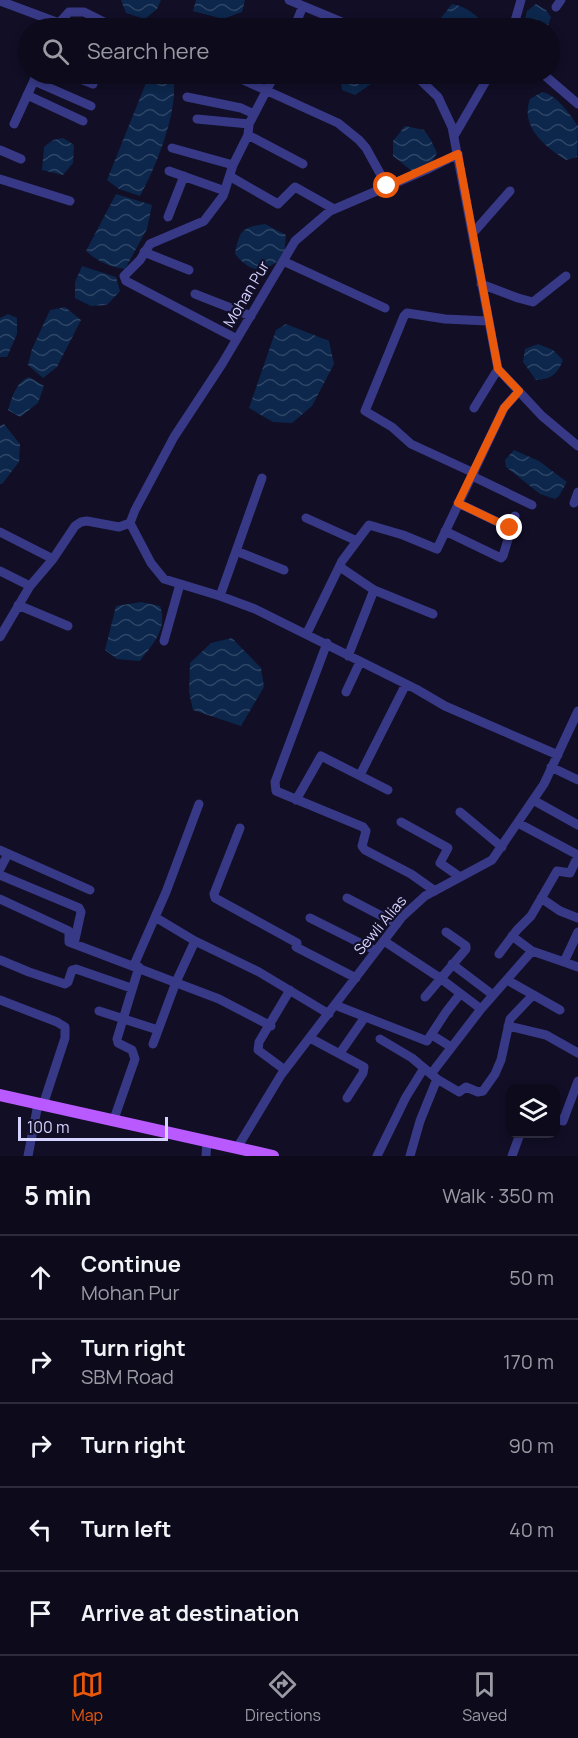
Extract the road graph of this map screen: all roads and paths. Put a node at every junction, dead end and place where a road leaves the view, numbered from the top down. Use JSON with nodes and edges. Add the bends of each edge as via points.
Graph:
{"nodes":[{"id":1,"x":289,"y":0,"type":"edge"},
{"id":2,"x":521,"y":0,"type":"edge"},
{"id":3,"x":0,"y":1,"type":"edge"},
{"id":4,"x":303,"y":6,"type":"junction"},
{"id":5,"x":38,"y":18,"type":"edge"},
{"id":6,"x":64,"y":18,"type":"edge"},
{"id":7,"x":96,"y":18,"type":"edge"},
{"id":8,"x":298,"y":18,"type":"edge"},
{"id":9,"x":332,"y":18,"type":"edge"},
{"id":10,"x":516,"y":18,"type":"edge"},
{"id":11,"x":32,"y":84,"type":"edge"},
{"id":12,"x":49,"y":84,"type":"edge"},
{"id":13,"x":253,"y":84,"type":"edge"},
{"id":14,"x":270,"y":84,"type":"edge"},
{"id":15,"x":424,"y":84,"type":"edge"},
{"id":16,"x":484,"y":84,"type":"edge"},
{"id":17,"x":555,"y":84,"type":"edge"},
{"id":18,"x":267,"y":90,"type":"junction"},
{"id":19,"x":27,"y":95,"type":"junction"},
{"id":20,"x":187,"y":97,"type":"dead end"},
{"id":21,"x":578,"y":104,"type":"edge"},
{"id":22,"x":91,"y":106,"type":"dead end"},
{"id":23,"x":254,"y":114,"type":"junction"},
{"id":24,"x":197,"y":119,"type":"dead end"},
{"id":25,"x":83,"y":121,"type":"dead end"},
{"id":26,"x":14,"y":124,"type":"dead end"},
{"id":27,"x":249,"y":124,"type":"junction"},
{"id":28,"x":248,"y":135,"type":"junction"},
{"id":29,"x":454,"y":136,"type":"junction"},
{"id":30,"x":172,"y":148,"type":"dead end"},
{"id":31,"x":0,"y":150,"type":"edge"},
{"id":32,"x":458,"y":154,"type":"junction"},
{"id":33,"x":21,"y":159,"type":"dead end"},
{"id":34,"x":233,"y":165,"type":"junction"},
{"id":35,"x":303,"y":165,"type":"dead end"},
{"id":36,"x":169,"y":171,"type":"dead end"},
{"id":37,"x":184,"y":176,"type":"junction"},
{"id":38,"x":231,"y":177,"type":"junction"},
{"id":39,"x":0,"y":179,"type":"edge"},
{"id":40,"x":387,"y":186,"type":"junction"},
{"id":41,"x":225,"y":191,"type":"junction"},
{"id":42,"x":510,"y":191,"type":"dead end"},
{"id":43,"x":70,"y":201,"type":"dead end"},
{"id":44,"x":334,"y":209,"type":"junction"},
{"id":45,"x":168,"y":217,"type":"dead end"},
{"id":46,"x":473,"y":233,"type":"junction"},
{"id":47,"x":144,"y":252,"type":"junction"},
{"id":48,"x":283,"y":261,"type":"junction"},
{"id":49,"x":189,"y":270,"type":"dead end"},
{"id":50,"x":566,"y":276,"type":"dead end"},
{"id":51,"x":482,"y":284,"type":"junction"},
{"id":52,"x":195,"y":294,"type":"dead end"},
{"id":53,"x":385,"y":308,"type":"dead end"},
{"id":54,"x":251,"y":316,"type":"junction"},
{"id":55,"x":488,"y":321,"type":"junction"},
{"id":56,"x":237,"y":339,"type":"junction"},
{"id":57,"x":498,"y":369,"type":"junction"},
{"id":58,"x":519,"y":391,"type":"junction"},
{"id":59,"x":474,"y":408,"type":"dead end"},
{"id":60,"x":578,"y":446,"type":"edge"},
{"id":61,"x":473,"y":475,"type":"junction"},
{"id":62,"x":262,"y":478,"type":"dead end"},
{"id":63,"x":578,"y":492,"type":"edge"},
{"id":64,"x":458,"y":503,"type":"junction"},
{"id":65,"x":574,"y":503,"type":"dead end"},
{"id":66,"x":532,"y":506,"type":"dead end"},
{"id":67,"x":515,"y":516,"type":"dead end"},
{"id":68,"x":306,"y":518,"type":"dead end"},
{"id":69,"x":130,"y":522,"type":"junction"},
{"id":70,"x":510,"y":528,"type":"junction"},
{"id":71,"x":445,"y":531,"type":"junction"},
{"id":72,"x":0,"y":532,"type":"edge"},
{"id":73,"x":357,"y":541,"type":"junction"},
{"id":74,"x":236,"y":551,"type":"junction"},
{"id":75,"x":53,"y":559,"type":"junction"},
{"id":76,"x":339,"y":567,"type":"junction"},
{"id":77,"x":284,"y":570,"type":"dead end"},
{"id":78,"x":0,"y":572,"type":"edge"},
{"id":79,"x":180,"y":585,"type":"junction"},
{"id":80,"x":30,"y":586,"type":"junction"},
{"id":81,"x":374,"y":590,"type":"junction"},
{"id":82,"x":220,"y":596,"type":"junction"},
{"id":83,"x":18,"y":605,"type":"junction"},
{"id":84,"x":433,"y":614,"type":"dead end"},
{"id":85,"x":68,"y":626,"type":"dead end"},
{"id":86,"x":307,"y":633,"type":"junction"},
{"id":87,"x":0,"y":637,"type":"edge"},
{"id":88,"x":164,"y":641,"type":"dead end"},
{"id":89,"x":327,"y":644,"type":"junction"},
{"id":90,"x":348,"y":656,"type":"junction"},
{"id":91,"x":360,"y":662,"type":"junction"},
{"id":92,"x":406,"y":684,"type":"junction"},
{"id":93,"x":346,"y":692,"type":"dead end"},
{"id":94,"x":578,"y":711,"type":"edge"},
{"id":95,"x":558,"y":755,"type":"junction"},
{"id":96,"x":551,"y":767,"type":"junction"},
{"id":97,"x":360,"y":775,"type":"junction"},
{"id":98,"x":578,"y":780,"type":"edge"},
{"id":99,"x":388,"y":790,"type":"dead end"},
{"id":100,"x":296,"y":800,"type":"junction"},
{"id":101,"x":533,"y":800,"type":"junction"},
{"id":102,"x":199,"y":804,"type":"dead end"},
{"id":103,"x":460,"y":812,"type":"dead end"},
{"id":104,"x":401,"y":822,"type":"dead end"},
{"id":105,"x":518,"y":823,"type":"junction"},
{"id":106,"x":578,"y":825,"type":"edge"},
{"id":107,"x":240,"y":828,"type":"dead end"},
{"id":108,"x":502,"y":847,"type":"junction"},
{"id":109,"x":4,"y":852,"type":"edge"},
{"id":110,"x":578,"y":856,"type":"edge"},
{"id":111,"x":0,"y":869,"type":"edge"},
{"id":112,"x":0,"y":875,"type":"edge"},
{"id":113,"x":460,"y":877,"type":"junction"},
{"id":114,"x":90,"y":890,"type":"dead end"},
{"id":115,"x":435,"y":891,"type":"junction"},
{"id":116,"x":348,"y":898,"type":"dead end"},
{"id":117,"x":541,"y":898,"type":"junction"},
{"id":118,"x":0,"y":899,"type":"edge"},
{"id":119,"x":154,"y":917,"type":"junction"},
{"id":120,"x":310,"y":918,"type":"dead end"},
{"id":121,"x":578,"y":918,"type":"edge"},
{"id":122,"x":397,"y":924,"type":"junction"},
{"id":123,"x":446,"y":932,"type":"dead end"},
{"id":124,"x":578,"y":932,"type":"edge"},
{"id":125,"x":512,"y":936,"type":"junction"},
{"id":126,"x":195,"y":940,"type":"junction"},
{"id":127,"x":384,"y":941,"type":"junction"},
{"id":128,"x":74,"y":944,"type":"junction"},
{"id":129,"x":376,"y":951,"type":"junction"},
{"id":130,"x":532,"y":951,"type":"junction"},
{"id":131,"x":499,"y":954,"type":"dead end"},
{"id":132,"x":0,"y":960,"type":"edge"},
{"id":133,"x":564,"y":962,"type":"junction"},
{"id":134,"x":453,"y":964,"type":"junction"},
{"id":135,"x":137,"y":966,"type":"junction"},
{"id":136,"x":578,"y":968,"type":"edge"},
{"id":137,"x":356,"y":978,"type":"junction"},
{"id":138,"x":440,"y":978,"type":"junction"},
{"id":139,"x":507,"y":980,"type":"junction"},
{"id":140,"x":176,"y":981,"type":"junction"},
{"id":141,"x":131,"y":988,"type":"junction"},
{"id":142,"x":290,"y":990,"type":"junction"},
{"id":143,"x":460,"y":994,"type":"junction"},
{"id":144,"x":493,"y":995,"type":"junction"},
{"id":145,"x":533,"y":995,"type":"junction"},
{"id":146,"x":425,"y":997,"type":"dead end"},
{"id":147,"x":0,"y":1000,"type":"edge"},
{"id":148,"x":335,"y":1005,"type":"junction"},
{"id":149,"x":481,"y":1009,"type":"junction"},
{"id":150,"x":560,"y":1010,"type":"dead end"},
{"id":151,"x":99,"y":1011,"type":"dead end"},
{"id":152,"x":329,"y":1014,"type":"junction"},
{"id":153,"x":365,"y":1017,"type":"junction"},
{"id":154,"x":122,"y":1019,"type":"junction"},
{"id":155,"x":271,"y":1026,"type":"junction"},
{"id":156,"x":508,"y":1026,"type":"junction"},
{"id":157,"x":159,"y":1030,"type":"junction"},
{"id":158,"x":432,"y":1035,"type":"junction"},
{"id":159,"x":310,"y":1038,"type":"junction"},
{"id":160,"x":380,"y":1039,"type":"dead end"},
{"id":161,"x":153,"y":1044,"type":"dead end"},
{"id":162,"x":451,"y":1047,"type":"junction"},
{"id":163,"x":340,"y":1053,"type":"junction"},
{"id":164,"x":578,"y":1053,"type":"edge"},
{"id":165,"x":285,"y":1070,"type":"junction"},
{"id":166,"x":431,"y":1074,"type":"junction"},
{"id":167,"x":578,"y":1081,"type":"edge"},
{"id":168,"x":0,"y":1095,"type":"edge"},
{"id":169,"x":346,"y":1098,"type":"dead end"},
{"id":170,"x":40,"y":1104,"type":"junction"},
{"id":171,"x":114,"y":1119,"type":"junction"},
{"id":172,"x":560,"y":1120,"type":"edge"},
{"id":173,"x":519,"y":1138,"type":"edge"},
{"id":174,"x":207,"y":1141,"type":"junction"},
{"id":175,"x":237,"y":1148,"type":"junction"},
{"id":176,"x":28,"y":1156,"type":"edge"},
{"id":177,"x":206,"y":1156,"type":"edge"},
{"id":178,"x":269,"y":1156,"type":"edge"},
{"id":179,"x":377,"y":1156,"type":"edge"},
{"id":180,"x":410,"y":1156,"type":"edge"},
{"id":181,"x":512,"y":1156,"type":"edge"}],
"edges":[{"from":1,"to":4,"type":"street"},
{"from":2,"to":10,"type":"street"},
{"from":3,"to":5,"type":"street"},
{"from":4,"to":8,"type":"street"},
{"from":4,"to":9,"type":"street"},
{"from":6,"to":7,"type":"street","via":[[69,12],[84,12]]},
{"from":11,"to":19,"type":"street"},
{"from":12,"to":22,"type":"street"},
{"from":13,"to":18,"type":"street"},
{"from":14,"to":18,"type":"street"},
{"from":15,"to":29,"type":"street","via":[[438,97]]},
{"from":16,"to":29,"type":"street"},
{"from":17,"to":21,"type":"street"},
{"from":18,"to":23,"type":"street"},
{"from":18,"to":40,"type":"street","via":[[338,123],[352,134],[366,148]]},
{"from":19,"to":25,"type":"street"},
{"from":19,"to":26,"type":"street"},
{"from":20,"to":23,"type":"street"},
{"from":23,"to":27,"type":"street"},
{"from":24,"to":27,"type":"street"},
{"from":27,"to":28,"type":"street"},
{"from":28,"to":34,"type":"street"},
{"from":28,"to":35,"type":"street"},
{"from":29,"to":32,"type":"street"},
{"from":30,"to":34,"type":"street"},
{"from":31,"to":33,"type":"street"},
{"from":32,"to":40,"type":"street","name":"Mohan Pur"},
{"from":32,"to":46,"type":"street"},
{"from":34,"to":38,"type":"street"},
{"from":36,"to":37,"type":"street"},
{"from":37,"to":41,"type":"street"},
{"from":37,"to":45,"type":"street"},
{"from":38,"to":41,"type":"street"},
{"from":38,"to":44,"type":"street","via":[[278,204],[295,187]]},
{"from":39,"to":43,"type":"street"},
{"from":40,"to":44,"type":"street","name":"Mohan Pur"},
{"from":41,"to":47,"type":"street","via":[[204,221],[150,244]]},
{"from":42,"to":46,"type":"street"},
{"from":44,"to":48,"type":"street","name":"Mohan Pur","via":[[295,241]]},
{"from":46,"to":51,"type":"street"},
{"from":47,"to":49,"type":"street"},
{"from":47,"to":56,"type":"street","via":[[125,274],[126,280]]},
{"from":48,"to":53,"type":"street"},
{"from":48,"to":54,"type":"street","name":"Mohan Pur"},
{"from":50,"to":51,"type":"street","via":[[535,301]]},
{"from":51,"to":55,"type":"street"},
{"from":52,"to":54,"type":"street"},
{"from":54,"to":56,"type":"street","name":"Mohan Pur"},
{"from":55,"to":57,"type":"street"},
{"from":55,"to":61,"type":"street","via":[[407,313],[365,411],[411,444]]},
{"from":56,"to":69,"type":"street","name":"Mohan Pur","via":[[174,437]]},
{"from":57,"to":58,"type":"street"},
{"from":57,"to":59,"type":"street"},
{"from":58,"to":60,"type":"street"},
{"from":58,"to":61,"type":"street","via":[[504,408]]},
{"from":61,"to":64,"type":"street"},
{"from":61,"to":66,"type":"street"},
{"from":62,"to":74,"type":"street"},
{"from":63,"to":65,"type":"street"},
{"from":64,"to":70,"type":"street"},
{"from":64,"to":71,"type":"street"},
{"from":67,"to":70,"type":"street"},
{"from":68,"to":73,"type":"street"},
{"from":69,"to":75,"type":"street","via":[[119,527],[81,522]]},
{"from":69,"to":79,"type":"street","via":[[151,563],[164,579]]},
{"from":70,"to":71,"type":"street","via":[[501,558]]},
{"from":71,"to":73,"type":"street","via":[[437,549],[374,525],[366,527]]},
{"from":72,"to":75,"type":"street"},
{"from":73,"to":76,"type":"street"},
{"from":74,"to":77,"type":"street"},
{"from":74,"to":82,"type":"street"},
{"from":75,"to":80,"type":"street"},
{"from":76,"to":81,"type":"street"},
{"from":76,"to":86,"type":"street"},
{"from":78,"to":80,"type":"street"},
{"from":79,"to":82,"type":"street"},
{"from":79,"to":88,"type":"street"},
{"from":80,"to":83,"type":"street"},
{"from":81,"to":84,"type":"street"},
{"from":81,"to":90,"type":"street"},
{"from":82,"to":86,"type":"street"},
{"from":83,"to":85,"type":"street"},
{"from":83,"to":87,"type":"street"},
{"from":86,"to":89,"type":"street"},
{"from":89,"to":90,"type":"street"},
{"from":89,"to":100,"type":"street","via":[[274,782],[276,791]]},
{"from":90,"to":91,"type":"street"},
{"from":91,"to":92,"type":"street"},
{"from":91,"to":93,"type":"street"},
{"from":92,"to":95,"type":"street","via":[[445,706]]},
{"from":92,"to":97,"type":"street"},
{"from":94,"to":95,"type":"street","name":"Sewli Alias"},
{"from":95,"to":96,"type":"street","name":"Sewli Alias"},
{"from":96,"to":98,"type":"street"},
{"from":96,"to":101,"type":"street","name":"Sewli Alias"},
{"from":97,"to":99,"type":"street"},
{"from":97,"to":100,"type":"street","via":[[319,756]]},
{"from":100,"to":115,"type":"street","via":[[363,827],[365,850]]},
{"from":101,"to":105,"type":"street","name":"Sewli Alias"},
{"from":101,"to":106,"type":"street"},
{"from":102,"to":119,"type":"street"},
{"from":103,"to":108,"type":"street"},
{"from":104,"to":113,"type":"street","via":[[448,848],[440,863]]},
{"from":105,"to":108,"type":"street","name":"Sewli Alias"},
{"from":105,"to":110,"type":"street"},
{"from":107,"to":137,"type":"street","via":[[215,898]]},
{"from":108,"to":113,"type":"street","name":"Sewli Alias","via":[[492,860]]},
{"from":109,"to":111,"type":"street"},
{"from":109,"to":114,"type":"street"},
{"from":110,"to":117,"type":"street","via":[[570,873],[557,871]]},
{"from":112,"to":128,"type":"street","via":[[81,910]]},
{"from":113,"to":115,"type":"street","name":"Sewli Alias"},
{"from":115,"to":122,"type":"street","name":"Sewli Alias"},
{"from":116,"to":122,"type":"street"},
{"from":117,"to":121,"type":"street"},
{"from":117,"to":125,"type":"street"},
{"from":118,"to":128,"type":"street","via":[[69,931],[69,942]]},
{"from":119,"to":126,"type":"street"},
{"from":119,"to":135,"type":"street"},
{"from":120,"to":129,"type":"street"},
{"from":122,"to":127,"type":"street","name":"Sewli Alias"},
{"from":123,"to":134,"type":"street","via":[[466,948]]},
{"from":124,"to":133,"type":"street"},
{"from":125,"to":130,"type":"street"},
{"from":125,"to":131,"type":"street"},
{"from":126,"to":140,"type":"street"},
{"from":126,"to":142,"type":"street"},
{"from":127,"to":129,"type":"street","name":"Sewli Alias"},
{"from":127,"to":138,"type":"street"},
{"from":128,"to":135,"type":"street"},
{"from":129,"to":137,"type":"street","name":"Sewli Alias"},
{"from":130,"to":133,"type":"street"},
{"from":130,"to":139,"type":"street"},
{"from":132,"to":141,"type":"street","via":[[65,984],[76,969]]},
{"from":133,"to":136,"type":"street"},
{"from":134,"to":138,"type":"street"},
{"from":134,"to":144,"type":"street"},
{"from":135,"to":140,"type":"street"},
{"from":135,"to":141,"type":"street"},
{"from":137,"to":148,"type":"street","name":"Sewli Alias"},
{"from":138,"to":143,"type":"street"},
{"from":138,"to":146,"type":"street"},
{"from":139,"to":144,"type":"street"},
{"from":139,"to":145,"type":"street"},
{"from":140,"to":155,"type":"street"},
{"from":140,"to":157,"type":"street"},
{"from":141,"to":154,"type":"street"},
{"from":142,"to":152,"type":"street"},
{"from":142,"to":155,"type":"street"},
{"from":143,"to":149,"type":"street"},
{"from":143,"to":158,"type":"street"},
{"from":144,"to":149,"type":"street"},
{"from":145,"to":150,"type":"street"},
{"from":145,"to":156,"type":"street"},
{"from":147,"to":170,"type":"street","via":[[65,1027],[65,1038]]},
{"from":148,"to":152,"type":"street","name":"Sewli Alias"},
{"from":148,"to":153,"type":"street"},
{"from":149,"to":162,"type":"street"},
{"from":151,"to":154,"type":"street"},
{"from":152,"to":159,"type":"street","name":"Sewli Alias"},
{"from":153,"to":158,"type":"street","via":[[424,1041]]},
{"from":153,"to":163,"type":"street"},
{"from":154,"to":157,"type":"street"},
{"from":154,"to":171,"type":"street","via":[[117,1041],[132,1050],[135,1059]]},
{"from":155,"to":165,"type":"street","via":[[258,1050]]},
{"from":156,"to":164,"type":"street","via":[[546,1035]]},
{"from":156,"to":166,"type":"street","via":[[501,1060],[483,1091],[466,1088],[459,1092]]},
{"from":157,"to":161,"type":"street"},
{"from":158,"to":162,"type":"street"},
{"from":159,"to":163,"type":"street"},
{"from":159,"to":165,"type":"street","name":"Sewli Alias"},
{"from":160,"to":166,"type":"street"},
{"from":162,"to":166,"type":"street"},
{"from":163,"to":169,"type":"street","via":[[364,1067]]},
{"from":165,"to":175,"type":"street","name":"Sewli Alias"},
{"from":166,"to":179,"type":"street","via":[[406,1097]]},
{"from":166,"to":180,"type":"street"},
{"from":167,"to":172,"type":"street","via":[[564,1119]]},
{"from":168,"to":170,"type":"main road"},
{"from":170,"to":171,"type":"main road"},
{"from":170,"to":176,"type":"street"},
{"from":171,"to":174,"type":"main road"},
{"from":173,"to":181,"type":"street"},
{"from":174,"to":175,"type":"main road"},
{"from":174,"to":177,"type":"street"},
{"from":175,"to":178,"type":"main road"}]}
